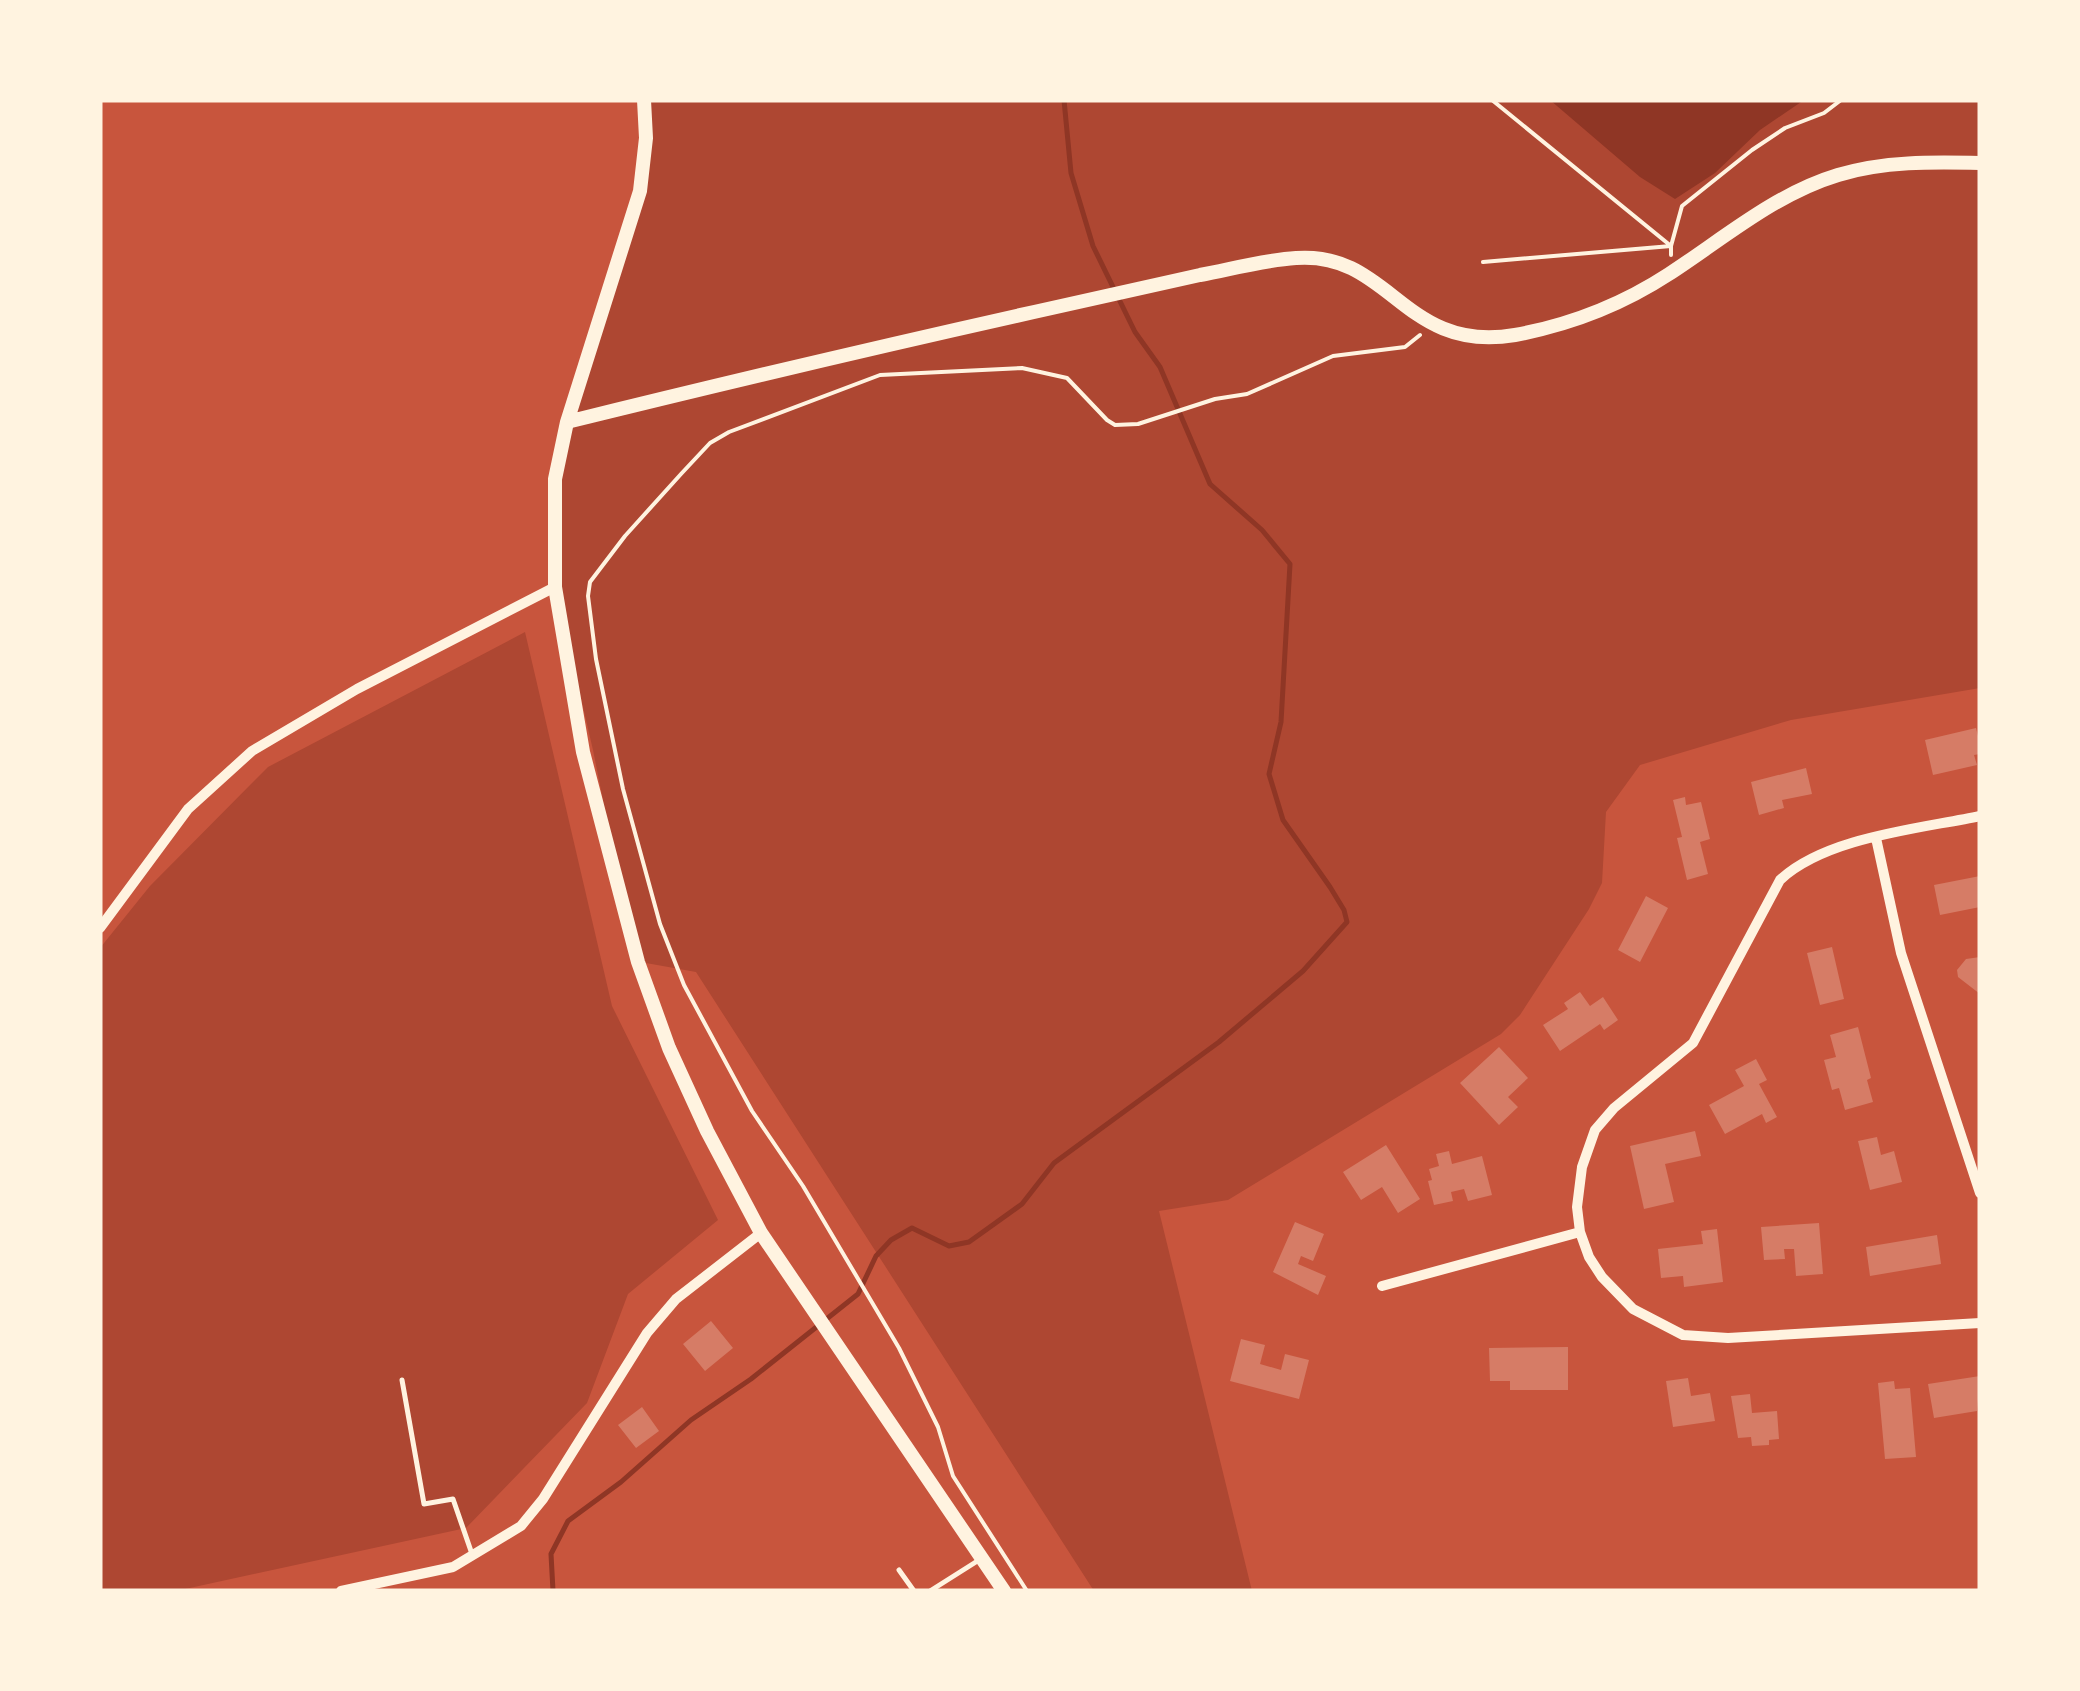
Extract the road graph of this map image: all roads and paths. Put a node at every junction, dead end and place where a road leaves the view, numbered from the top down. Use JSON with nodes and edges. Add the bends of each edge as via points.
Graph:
{"nodes":[{"id":1,"x":644,"y":100,"type":"edge"},
{"id":2,"x":1492,"y":100,"type":"edge"},
{"id":3,"x":1841,"y":100,"type":"edge"},
{"id":4,"x":1980,"y":163,"type":"edge"},
{"id":5,"x":1671,"y":246,"type":"junction"},
{"id":6,"x":1671,"y":258,"type":"dead end"},
{"id":7,"x":1483,"y":262,"type":"dead end"},
{"id":8,"x":1429,"y":323,"type":"junction"},
{"id":9,"x":567,"y":422,"type":"junction"},
{"id":10,"x":555,"y":586,"type":"junction"},
{"id":11,"x":588,"y":603,"type":"junction"},
{"id":12,"x":578,"y":604,"type":"dead end"},
{"id":13,"x":1980,"y":816,"type":"edge"},
{"id":14,"x":1876,"y":838,"type":"junction"},
{"id":15,"x":100,"y":928,"type":"edge"},
{"id":16,"x":1980,"y":1193,"type":"edge"},
{"id":17,"x":761,"y":1232,"type":"junction"},
{"id":18,"x":1580,"y":1232,"type":"junction"},
{"id":19,"x":1382,"y":1286,"type":"dead end"},
{"id":20,"x":1980,"y":1323,"type":"edge"},
{"id":21,"x":402,"y":1380,"type":"dead end"},
{"id":22,"x":473,"y":1556,"type":"junction"},
{"id":23,"x":981,"y":1558,"type":"junction"},
{"id":24,"x":898,"y":1570,"type":"dead end"},
{"id":25,"x":341,"y":1591,"type":"edge"},
{"id":26,"x":914,"y":1591,"type":"edge"},
{"id":27,"x":930,"y":1591,"type":"edge"},
{"id":28,"x":1004,"y":1591,"type":"edge"},
{"id":29,"x":1027,"y":1591,"type":"edge"}],
"edges":[{"from":1,"to":9,"type":"street","via":[[640,192]]},
{"from":2,"to":5,"type":"path"},
{"from":3,"to":5,"type":"path","via":[[1785,128],[1682,206]]},
{"from":4,"to":8,"type":"street","via":[[1902,163],[1822,181],[1622,300],[1542,328],[1484,338]]},
{"from":5,"to":6,"type":"path"},
{"from":5,"to":7,"type":"path"},
{"from":8,"to":9,"type":"street","via":[[1353,267],[1324,258],[1276,260]]},
{"from":8,"to":11,"type":"path","via":[[1405,347],[1350,352],[1247,394],[1138,424],[1116,425],[1067,378],[1022,368],[880,375],[710,443],[600,567]]},
{"from":9,"to":10,"type":"street","via":[[555,479]]},
{"from":10,"to":15,"type":"street","via":[[252,751],[188,809]]},
{"from":10,"to":17,"type":"street","via":[[583,752],[638,962],[690,1096]]},
{"from":11,"to":12,"type":"path"},
{"from":11,"to":29,"type":"path","via":[[623,789],[684,985],[919,1386],[954,1476]]},
{"from":13,"to":14,"type":"street"},
{"from":14,"to":16,"type":"street","via":[[1900,953]]},
{"from":14,"to":18,"type":"street","via":[[1800,864],[1772,892],[1692,1043],[1595,1130],[1579,1186]]},
{"from":17,"to":22,"type":"street","via":[[676,1298],[602,1399],[543,1499],[521,1526]]},
{"from":17,"to":23,"type":"street"},
{"from":18,"to":19,"type":"street"},
{"from":18,"to":20,"type":"street","via":[[1616,1294],[1683,1335]]},
{"from":21,"to":22,"type":"lane","via":[[424,1504],[453,1500]]},
{"from":22,"to":25,"type":"street","via":[[452,1567]]},
{"from":23,"to":27,"type":"lane"},
{"from":23,"to":28,"type":"street"},
{"from":24,"to":26,"type":"lane"}]}
